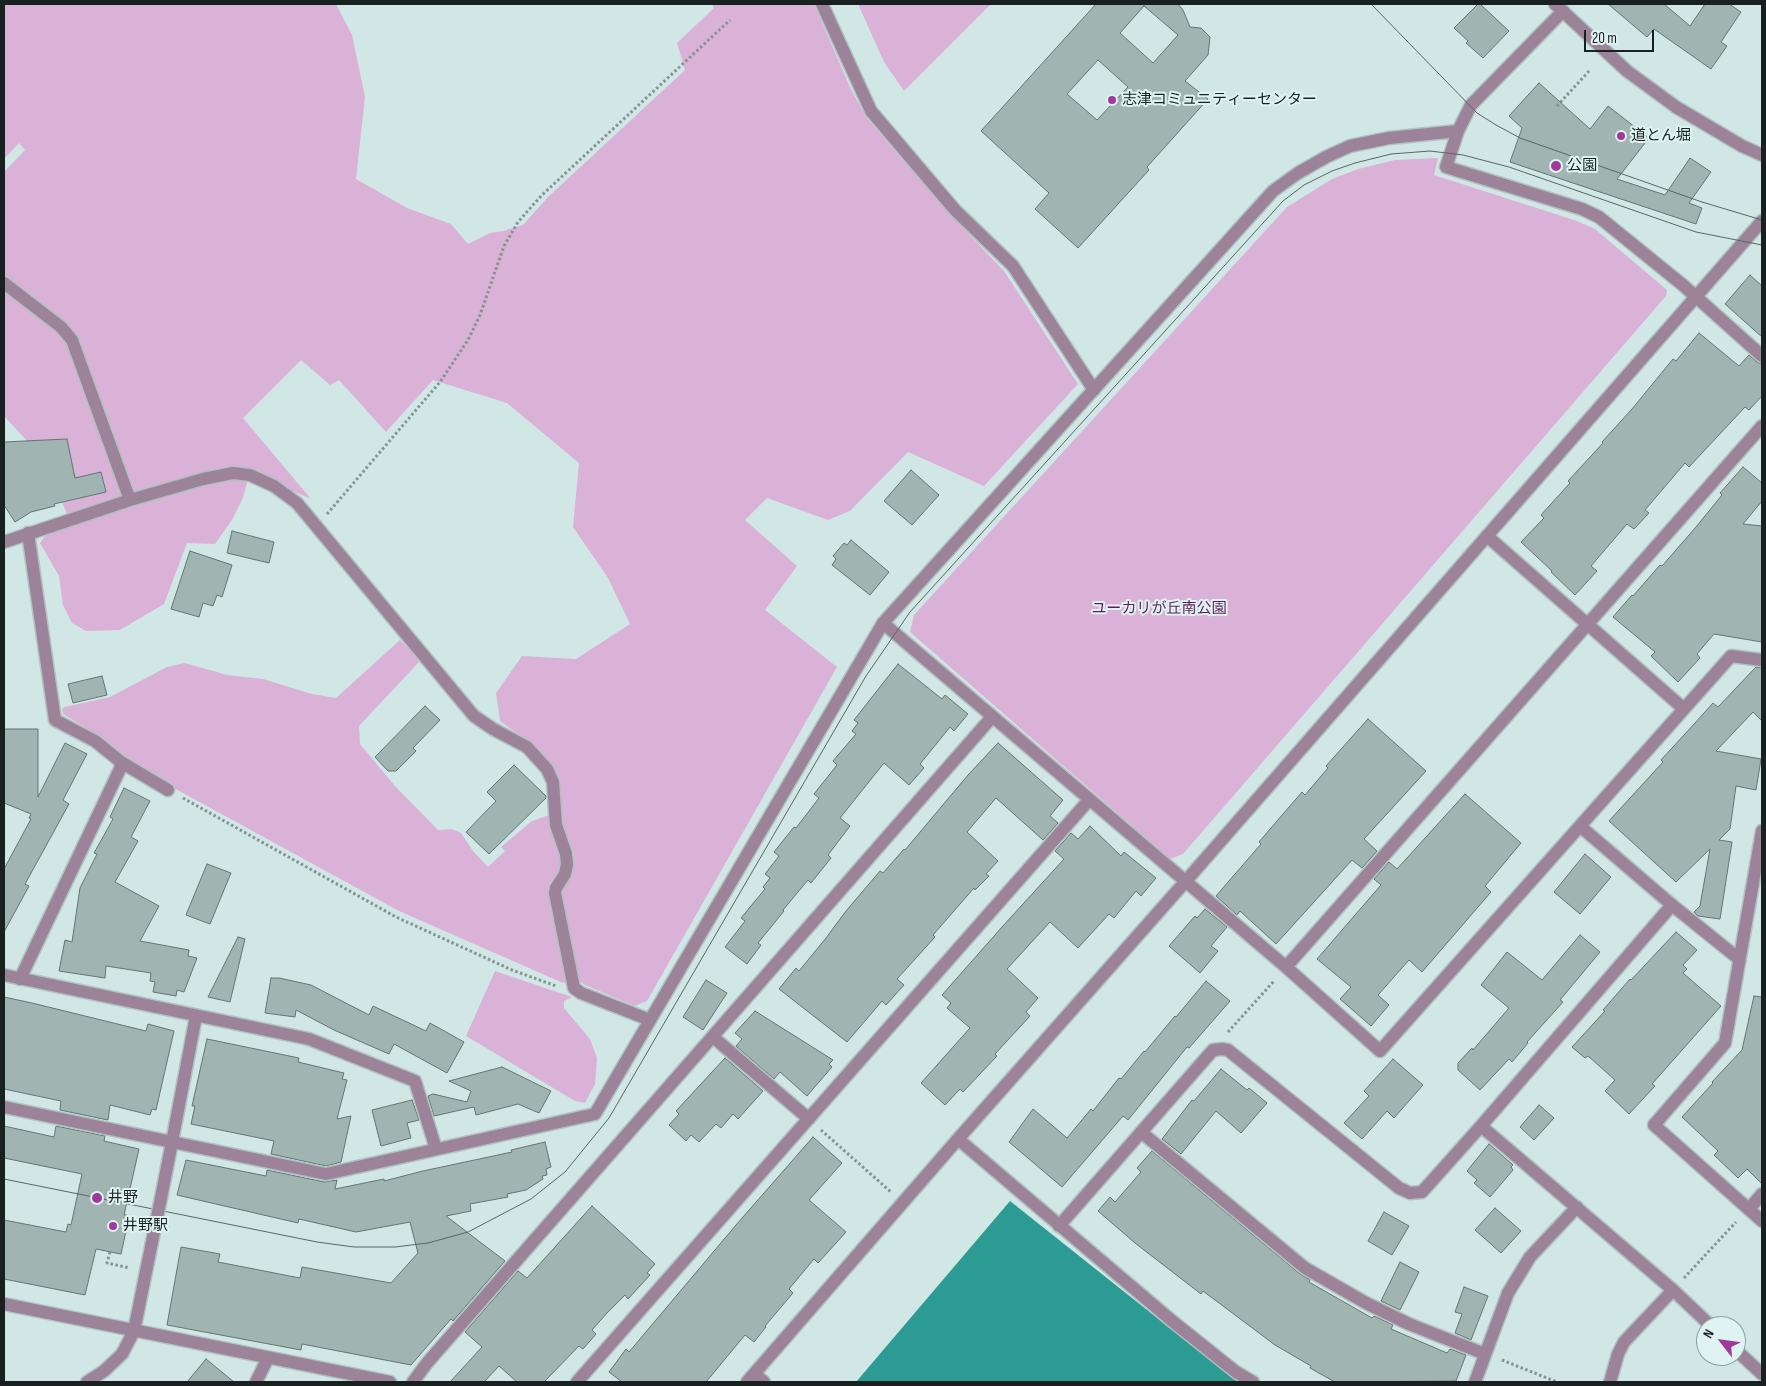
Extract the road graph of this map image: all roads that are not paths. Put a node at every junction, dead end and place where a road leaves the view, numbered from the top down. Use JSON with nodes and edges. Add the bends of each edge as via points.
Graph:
{"nodes":[{"id":1,"x":822,"y":4,"type":"edge"},
{"id":2,"x":1559,"y":8,"type":"edge"},
{"id":3,"x":1458,"y":131,"type":"junction"},
{"id":4,"x":1762,"y":155,"type":"edge"},
{"id":5,"x":1762,"y":221,"type":"edge"},
{"id":6,"x":4,"y":283,"type":"edge"},
{"id":7,"x":1696,"y":297,"type":"junction"},
{"id":8,"x":1762,"y":356,"type":"edge"},
{"id":9,"x":1094,"y":390,"type":"junction"},
{"id":10,"x":1762,"y":426,"type":"edge"},
{"id":11,"x":130,"y":500,"type":"junction"},
{"id":12,"x":28,"y":533,"type":"junction"},
{"id":13,"x":1487,"y":536,"type":"junction"},
{"id":14,"x":4,"y":542,"type":"edge"},
{"id":15,"x":883,"y":623,"type":"junction"},
{"id":16,"x":1588,"y":624,"type":"junction"},
{"id":17,"x":1762,"y":660,"type":"edge"},
{"id":18,"x":1684,"y":709,"type":"junction"},
{"id":19,"x":992,"y":717,"type":"junction"},
{"id":20,"x":121,"y":762,"type":"junction"},
{"id":21,"x":168,"y":790,"type":"road end"},
{"id":22,"x":1090,"y":800,"type":"junction"},
{"id":23,"x":1581,"y":827,"type":"junction"},
{"id":24,"x":1762,"y":833,"type":"edge"},
{"id":25,"x":1185,"y":882,"type":"junction"},
{"id":26,"x":1672,"y":905,"type":"junction"},
{"id":27,"x":1739,"y":959,"type":"junction"},
{"id":28,"x":1286,"y":967,"type":"junction"},
{"id":29,"x":4,"y":975,"type":"edge"},
{"id":30,"x":20,"y":979,"type":"junction"},
{"id":31,"x":196,"y":1016,"type":"junction"},
{"id":32,"x":650,"y":1020,"type":"junction"},
{"id":33,"x":713,"y":1037,"type":"junction"},
{"id":34,"x":4,"y":1107,"type":"edge"},
{"id":35,"x":809,"y":1119,"type":"junction"},
{"id":36,"x":1481,"y":1126,"type":"junction"},
{"id":37,"x":1141,"y":1132,"type":"junction"},
{"id":38,"x":958,"y":1139,"type":"junction"},
{"id":39,"x":172,"y":1142,"type":"junction"},
{"id":40,"x":436,"y":1149,"type":"junction"},
{"id":41,"x":1762,"y":1194,"type":"edge"},
{"id":42,"x":1577,"y":1207,"type":"junction"},
{"id":43,"x":1749,"y":1209,"type":"junction"},
{"id":44,"x":1762,"y":1220,"type":"edge"},
{"id":45,"x":1059,"y":1226,"type":"junction"},
{"id":46,"x":1673,"y":1290,"type":"junction"},
{"id":47,"x":4,"y":1304,"type":"edge"},
{"id":48,"x":1700,"y":1316,"type":"edge"},
{"id":49,"x":134,"y":1331,"type":"junction"},
{"id":50,"x":1486,"y":1354,"type":"junction"},
{"id":51,"x":268,"y":1358,"type":"junction"},
{"id":52,"x":1746,"y":1359,"type":"edge"},
{"id":53,"x":1762,"y":1374,"type":"edge"},
{"id":54,"x":755,"y":1379,"type":"edge"},
{"id":55,"x":87,"y":1382,"type":"edge"},
{"id":56,"x":256,"y":1382,"type":"edge"},
{"id":57,"x":390,"y":1382,"type":"edge"},
{"id":58,"x":412,"y":1382,"type":"edge"},
{"id":59,"x":577,"y":1382,"type":"edge"},
{"id":60,"x":1252,"y":1382,"type":"edge"},
{"id":61,"x":1475,"y":1382,"type":"edge"},
{"id":62,"x":1610,"y":1382,"type":"edge"}],
"edges":[{"from":1,"to":9,"type":"street","via":[[871,111],[955,210],[1013,266]]},
{"from":2,"to":3,"type":"street","via":[[1470,105]]},
{"from":2,"to":4,"type":"street","via":[[1627,71],[1676,107]]},
{"from":3,"to":7,"type":"street","via":[[1446,167],[1599,217]]},
{"from":3,"to":9,"type":"street","via":[[1389,138],[1350,146],[1298,173],[1273,191]]},
{"from":5,"to":7,"type":"street"},
{"from":6,"to":11,"type":"street","via":[[61,327],[72,340]]},
{"from":7,"to":8,"type":"street"},
{"from":7,"to":13,"type":"street"},
{"from":9,"to":15,"type":"street"},
{"from":10,"to":16,"type":"street"},
{"from":11,"to":12,"type":"street"},
{"from":11,"to":32,"type":"street","via":[[233,473],[274,486],[297,503],[474,716],[527,747],[547,769],[553,782],[556,825],[566,854],[565,874],[555,893],[574,988]]},
{"from":12,"to":14,"type":"street"},
{"from":12,"to":20,"type":"street","via":[[55,720],[95,741]]},
{"from":13,"to":16,"type":"street"},
{"from":13,"to":25,"type":"street"},
{"from":15,"to":19,"type":"street"},
{"from":15,"to":32,"type":"street"},
{"from":16,"to":18,"type":"street"},
{"from":16,"to":28,"type":"street"},
{"from":17,"to":18,"type":"street","via":[[1731,656]]},
{"from":18,"to":23,"type":"street"},
{"from":19,"to":22,"type":"street"},
{"from":19,"to":33,"type":"street"},
{"from":20,"to":21,"type":"street"},
{"from":20,"to":30,"type":"street"},
{"from":22,"to":25,"type":"street"},
{"from":22,"to":35,"type":"street"},
{"from":23,"to":26,"type":"street"},
{"from":23,"to":28,"type":"street","via":[[1380,1051]]},
{"from":24,"to":27,"type":"street"},
{"from":25,"to":28,"type":"street"},
{"from":25,"to":38,"type":"street"},
{"from":26,"to":27,"type":"street"},
{"from":26,"to":36,"type":"street"},
{"from":27,"to":43,"type":"street","via":[[1725,1043],[1654,1125]]},
{"from":29,"to":30,"type":"street"},
{"from":30,"to":31,"type":"street"},
{"from":31,"to":39,"type":"street"},
{"from":31,"to":40,"type":"street","via":[[309,1040],[415,1081]]},
{"from":32,"to":40,"type":"street","via":[[595,1114]]},
{"from":33,"to":35,"type":"street"},
{"from":33,"to":58,"type":"street"},
{"from":34,"to":39,"type":"street"},
{"from":35,"to":59,"type":"street"},
{"from":36,"to":37,"type":"street","via":[[1422,1192],[1410,1193],[1399,1188],[1222,1048],[1213,1050]]},
{"from":36,"to":42,"type":"street"},
{"from":37,"to":45,"type":"street"},
{"from":37,"to":50,"type":"street","via":[[1305,1268],[1409,1324]]},
{"from":38,"to":45,"type":"street"},
{"from":38,"to":54,"type":"street"},
{"from":39,"to":40,"type":"street","via":[[326,1174]]},
{"from":39,"to":49,"type":"street","bridge":true},
{"from":41,"to":43,"type":"street"},
{"from":42,"to":46,"type":"street"},
{"from":42,"to":50,"type":"street","via":[[1530,1257],[1508,1293]]},
{"from":43,"to":44,"type":"street"},
{"from":45,"to":60,"type":"street","via":[[1171,1320]]},
{"from":46,"to":48,"type":"street"},
{"from":46,"to":62,"type":"street","via":[[1624,1342]]},
{"from":47,"to":49,"type":"street"},
{"from":49,"to":51,"type":"street"},
{"from":49,"to":55,"type":"street","via":[[122,1354]]},
{"from":50,"to":61,"type":"street"},
{"from":51,"to":56,"type":"street"},
{"from":51,"to":57,"type":"street"},
{"from":52,"to":53,"type":"street"}]}
